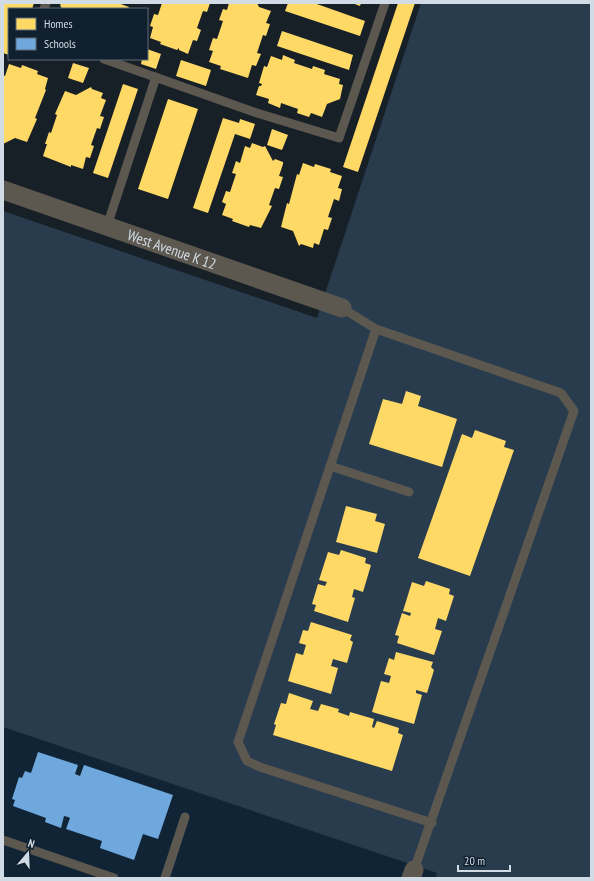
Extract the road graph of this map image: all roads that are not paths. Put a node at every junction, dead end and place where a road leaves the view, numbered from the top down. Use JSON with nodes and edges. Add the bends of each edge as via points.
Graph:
{"nodes":[{"id":1,"x":385,"y":3,"type":"edge"},
{"id":2,"x":107,"y":60,"type":"edge"},
{"id":3,"x":156,"y":77,"type":"junction"},
{"id":4,"x":3,"y":190,"type":"edge"},
{"id":5,"x":107,"y":226,"type":"junction"},
{"id":6,"x":342,"y":308,"type":"joint"},
{"id":7,"x":376,"y":329,"type":"junction"},
{"id":8,"x":330,"y":466,"type":"junction"},
{"id":9,"x":409,"y":492,"type":"dead end"},
{"id":10,"x":185,"y":817,"type":"dead end"},
{"id":11,"x":432,"y":823,"type":"junction"},
{"id":12,"x":3,"y":840,"type":"edge"},
{"id":13,"x":413,"y":874,"type":"edge"},
{"id":14,"x":114,"y":878,"type":"edge"},
{"id":15,"x":165,"y":878,"type":"edge"}],
"edges":[{"from":1,"to":3,"type":"lane","via":[[339,138],[257,113]]},
{"from":2,"to":3,"type":"lane"},
{"from":3,"to":5,"type":"lane"},
{"from":4,"to":5,"type":"street","name":"West Avenue K 12"},
{"from":5,"to":6,"type":"street","name":"West Avenue K 12"},
{"from":6,"to":7,"type":"lane"},
{"from":7,"to":8,"type":"lane"},
{"from":7,"to":11,"type":"lane","via":[[561,392],[574,411]]},
{"from":8,"to":9,"type":"lane"},
{"from":8,"to":11,"type":"lane","via":[[238,742],[247,761],[260,767]]},
{"from":10,"to":15,"type":"lane"},
{"from":11,"to":13,"type":"lane"},
{"from":12,"to":14,"type":"lane"}]}
